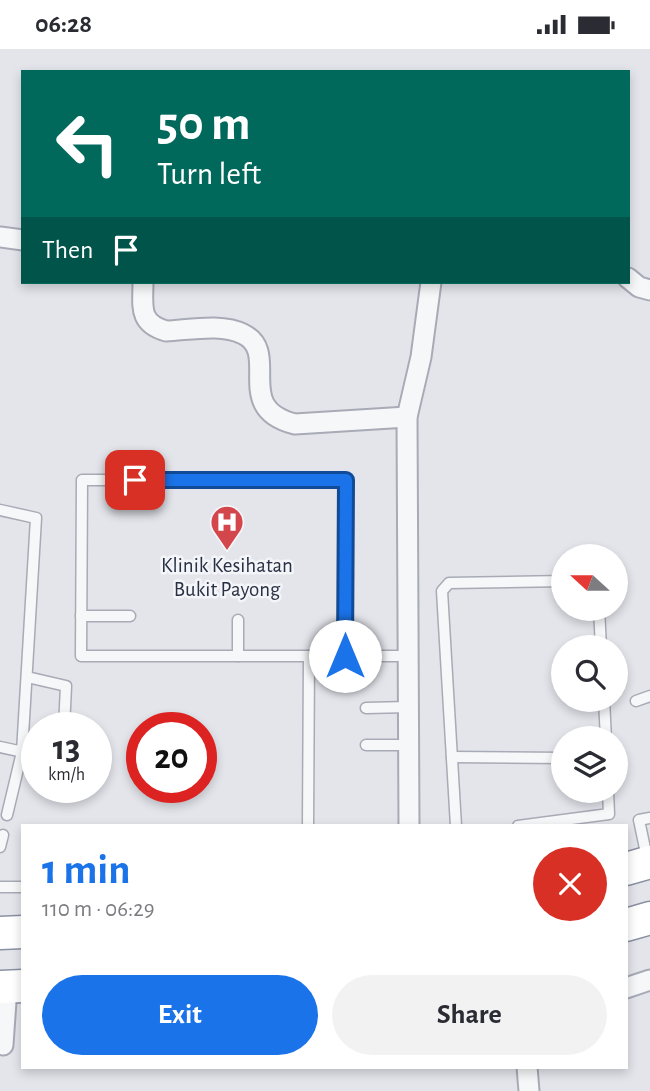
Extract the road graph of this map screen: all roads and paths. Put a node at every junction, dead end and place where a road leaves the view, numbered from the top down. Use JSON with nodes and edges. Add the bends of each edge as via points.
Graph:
{"nodes":[{"id":1,"x":0,"y":237,"type":"edge"},
{"id":2,"x":21,"y":240,"type":"edge"},
{"id":3,"x":630,"y":280,"type":"edge"},
{"id":4,"x":143,"y":284,"type":"edge"},
{"id":5,"x":431,"y":284,"type":"edge"},
{"id":6,"x":650,"y":290,"type":"edge"},
{"id":7,"x":407,"y":417,"type":"junction"},
{"id":8,"x":0,"y":510,"type":"edge"},
{"id":9,"x":551,"y":581,"type":"edge"},
{"id":10,"x":81,"y":616,"type":"junction"},
{"id":11,"x":130,"y":616,"type":"dead end"},
{"id":12,"x":238,"y":620,"type":"dead end"},
{"id":13,"x":238,"y":656,"type":"junction"},
{"id":14,"x":309,"y":656,"type":"junction"},
{"id":15,"x":345,"y":656,"type":"junction"},
{"id":16,"x":408,"y":656,"type":"junction"},
{"id":17,"x":26,"y":677,"type":"junction"},
{"id":18,"x":650,"y":696,"type":"edge"},
{"id":19,"x":636,"y":701,"type":"dead end"},
{"id":20,"x":409,"y":707,"type":"junction"},
{"id":21,"x":366,"y":708,"type":"dead end"},
{"id":22,"x":24,"y":712,"type":"edge"},
{"id":23,"x":65,"y":712,"type":"edge"},
{"id":24,"x":366,"y":745,"type":"dead end"},
{"id":25,"x":409,"y":745,"type":"junction"},
{"id":26,"x":0,"y":747,"type":"edge"},
{"id":27,"x":21,"y":752,"type":"edge"},
{"id":28,"x":21,"y":756,"type":"edge"},
{"id":29,"x":452,"y":757,"type":"junction"},
{"id":30,"x":551,"y":758,"type":"edge"},
{"id":31,"x":609,"y":803,"type":"edge"},
{"id":32,"x":7,"y":815,"type":"dead end"},
{"id":33,"x":650,"y":818,"type":"edge"},
{"id":34,"x":308,"y":824,"type":"edge"},
{"id":35,"x":409,"y":824,"type":"edge"},
{"id":36,"x":456,"y":824,"type":"edge"},
{"id":37,"x":533,"y":824,"type":"edge"},
{"id":38,"x":3,"y":835,"type":"dead end"},
{"id":39,"x":0,"y":847,"type":"edge"},
{"id":40,"x":642,"y":864,"type":"edge"},
{"id":41,"x":0,"y":887,"type":"edge"},
{"id":42,"x":21,"y":887,"type":"edge"},
{"id":43,"x":650,"y":918,"type":"edge"},
{"id":44,"x":628,"y":924,"type":"edge"},
{"id":45,"x":650,"y":980,"type":"edge"},
{"id":46,"x":10,"y":986,"type":"edge"},
{"id":47,"x":628,"y":987,"type":"edge"},
{"id":48,"x":9,"y":1045,"type":"edge"},
{"id":49,"x":527,"y":1069,"type":"edge"},
{"id":50,"x":529,"y":1091,"type":"edge"}],
"edges":[{"from":1,"to":2,"type":"street"},
{"from":3,"to":6,"type":"street"},
{"from":4,"to":7,"type":"street","via":[[143,312],[157,328],[229,329],[255,342],[260,391],[266,409],[279,420],[295,424]]},
{"from":5,"to":7,"type":"street"},
{"from":7,"to":16,"type":"street"},
{"from":8,"to":17,"type":"lane","via":[[36,518]]},
{"from":9,"to":29,"type":"lane","via":[[449,583],[442,591]]},
{"from":10,"to":11,"type":"lane"},
{"from":10,"to":13,"type":"lane","via":[[81,656]]},
{"from":10,"to":15,"type":"lane","via":[[82,480],[346,480]]},
{"from":12,"to":13,"type":"lane"},
{"from":13,"to":14,"type":"lane"},
{"from":14,"to":15,"type":"lane"},
{"from":14,"to":34,"type":"lane"},
{"from":15,"to":16,"type":"lane"},
{"from":16,"to":20,"type":"street"},
{"from":17,"to":22,"type":"lane"},
{"from":17,"to":23,"type":"lane","via":[[66,686]]},
{"from":18,"to":19,"type":"lane"},
{"from":20,"to":21,"type":"lane"},
{"from":20,"to":25,"type":"street"},
{"from":24,"to":25,"type":"lane"},
{"from":25,"to":35,"type":"street"},
{"from":26,"to":27,"type":"lane"},
{"from":28,"to":32,"type":"lane"},
{"from":29,"to":30,"type":"lane"},
{"from":29,"to":36,"type":"lane"},
{"from":31,"to":37,"type":"lane","via":[[609,814]]},
{"from":33,"to":40,"type":"lane","via":[[639,820]]},
{"from":38,"to":39,"type":"lane"},
{"from":41,"to":42,"type":"lane"},
{"from":43,"to":44,"type":"highway"},
{"from":45,"to":47,"type":"street"},
{"from":46,"to":48,"type":"street"},
{"from":49,"to":50,"type":"street"}]}
